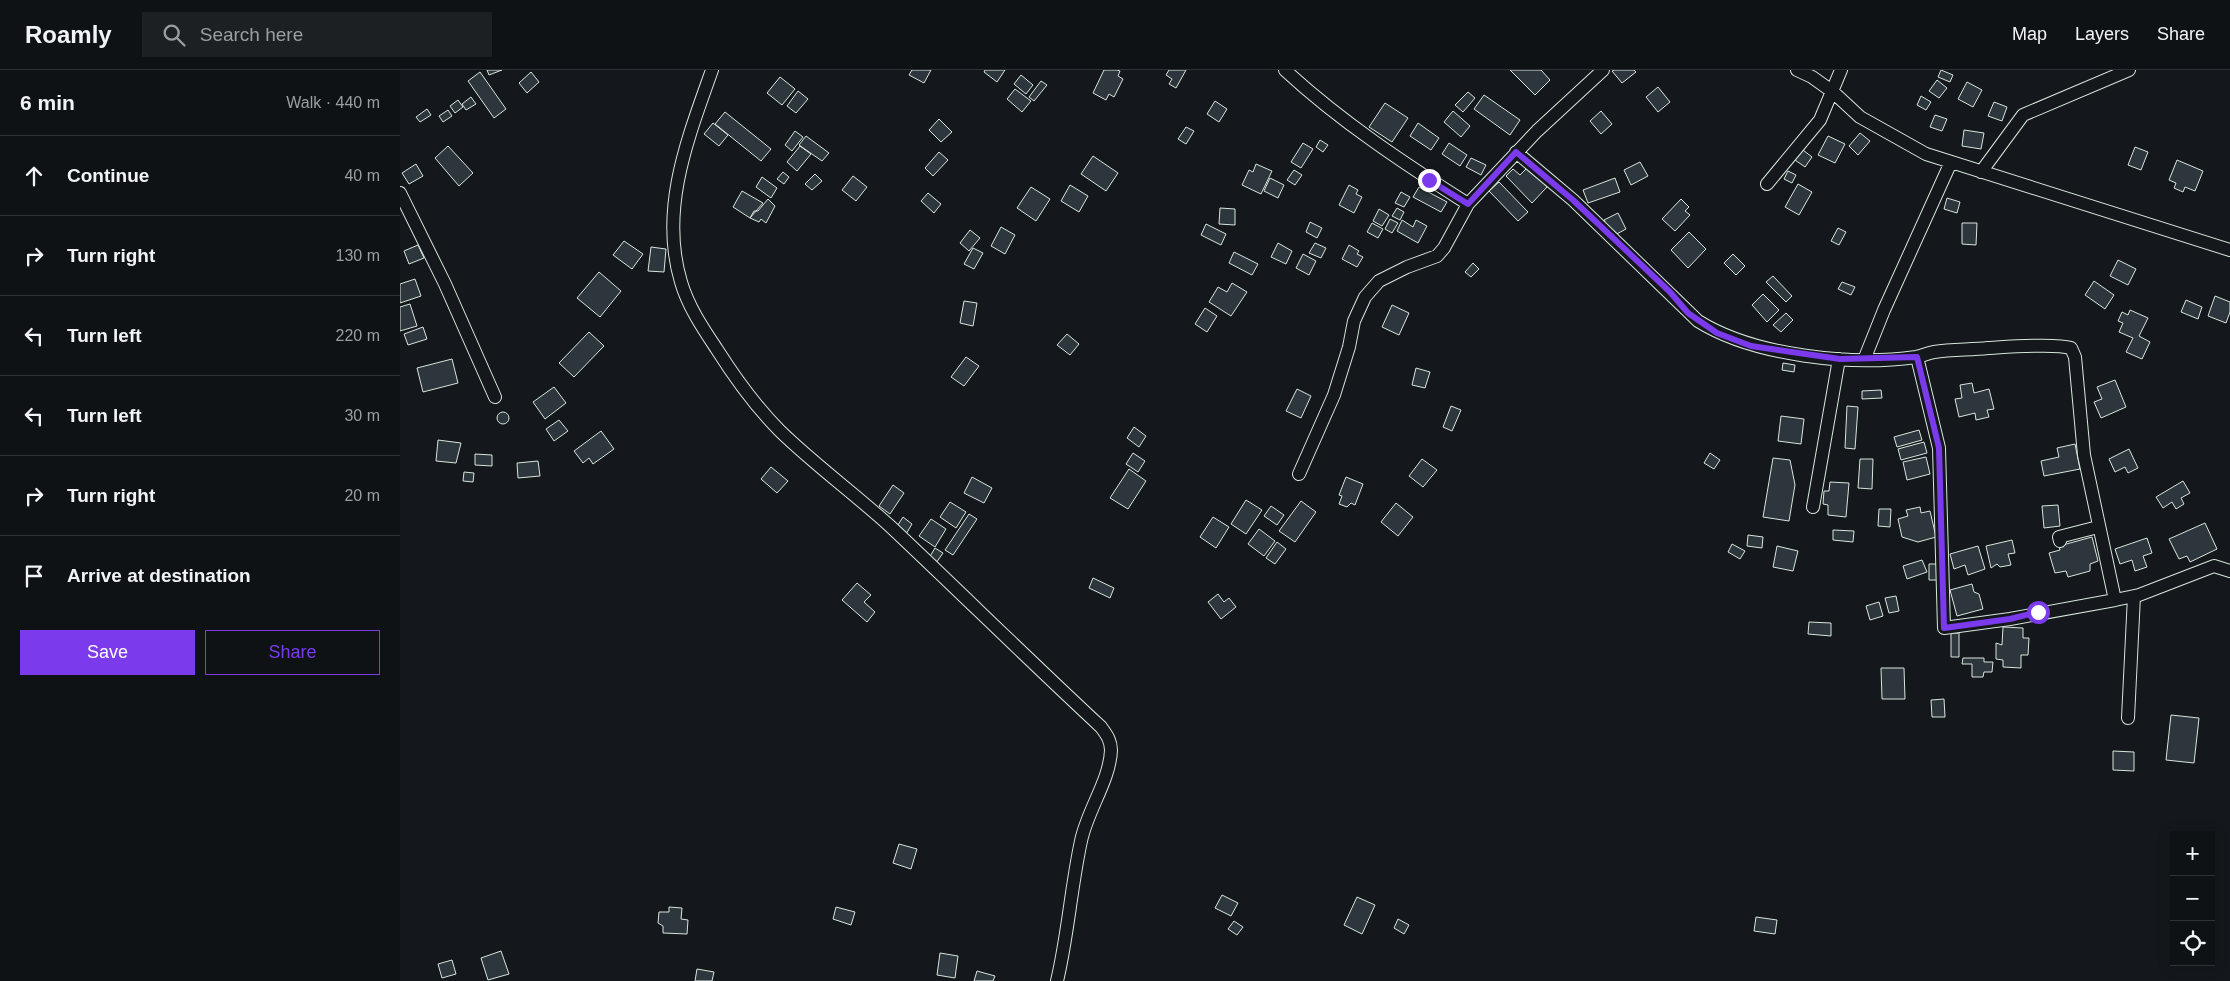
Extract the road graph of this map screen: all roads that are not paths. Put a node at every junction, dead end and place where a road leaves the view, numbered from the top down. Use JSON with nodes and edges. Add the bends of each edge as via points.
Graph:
{"nodes":[{"id":1,"x":712,"y":70,"type":"edge"},
{"id":2,"x":1285,"y":70,"type":"edge"},
{"id":3,"x":1603,"y":70,"type":"edge"},
{"id":4,"x":1797,"y":70,"type":"edge"},
{"id":5,"x":1841,"y":70,"type":"edge"},
{"id":6,"x":2126,"y":71,"type":"edge"},
{"id":7,"x":1834,"y":92,"type":"junction"},
{"id":8,"x":1516,"y":152,"type":"junction"},
{"id":9,"x":1951,"y":162,"type":"junction"},
{"id":10,"x":1981,"y":172,"type":"junction"},
{"id":11,"x":1768,"y":184,"type":"dead end"},
{"id":12,"x":400,"y":193,"type":"edge"},
{"id":13,"x":1468,"y":204,"type":"junction"},
{"id":14,"x":2230,"y":250,"type":"edge"},
{"id":15,"x":1917,"y":357,"type":"junction"},
{"id":16,"x":1840,"y":359,"type":"junction"},
{"id":17,"x":1864,"y":360,"type":"junction"},
{"id":18,"x":495,"y":397,"type":"dead end"},
{"id":19,"x":1299,"y":474,"type":"dead end"},
{"id":20,"x":1813,"y":508,"type":"dead end"},
{"id":21,"x":2098,"y":527,"type":"junction"},
{"id":22,"x":2060,"y":542,"type":"dead end"},
{"id":23,"x":2230,"y":571,"type":"edge"},
{"id":24,"x":2134,"y":596,"type":"junction"},
{"id":25,"x":2114,"y":600,"type":"junction"},
{"id":26,"x":2128,"y":718,"type":"dead end"},
{"id":27,"x":1057,"y":981,"type":"edge"}],
"edges":[{"from":1,"to":27,"type":"street","via":[[685,146],[673,219],[681,282],[694,314],[747,395],[780,431],[881,518],[1109,738],[1108,768],[1081,840]]},
{"from":2,"to":13,"type":"street","via":[[1338,115]]},
{"from":3,"to":8,"type":"street"},
{"from":4,"to":7,"type":"street"},
{"from":5,"to":7,"type":"street"},
{"from":6,"to":10,"type":"street","via":[[2023,115]]},
{"from":7,"to":9,"type":"street","via":[[1860,117],[1926,154]]},
{"from":7,"to":11,"type":"street","via":[[1820,120]]},
{"from":8,"to":13,"type":"street"},
{"from":8,"to":16,"type":"street","via":[[1573,200],[1698,321],[1717,333],[1751,346]]},
{"from":9,"to":10,"type":"street"},
{"from":9,"to":17,"type":"street"},
{"from":10,"to":14,"type":"street"},
{"from":12,"to":18,"type":"street"},
{"from":13,"to":19,"type":"street","via":[[1444,248],[1436,256],[1379,281],[1365,297],[1354,321],[1348,353],[1334,395]]},
{"from":15,"to":17,"type":"street"},
{"from":15,"to":21,"type":"street","via":[[1934,352],[2005,347],[2071,348],[2075,358],[2084,455]]},
{"from":15,"to":25,"type":"street","via":[[1939,448],[1944,628]]},
{"from":16,"to":17,"type":"street"},
{"from":16,"to":20,"type":"street"},
{"from":21,"to":22,"type":"street","via":[[2059,537]]},
{"from":21,"to":25,"type":"street"},
{"from":23,"to":24,"type":"street","via":[[2214,566]]},
{"from":24,"to":25,"type":"street"},
{"from":24,"to":26,"type":"street"}]}
